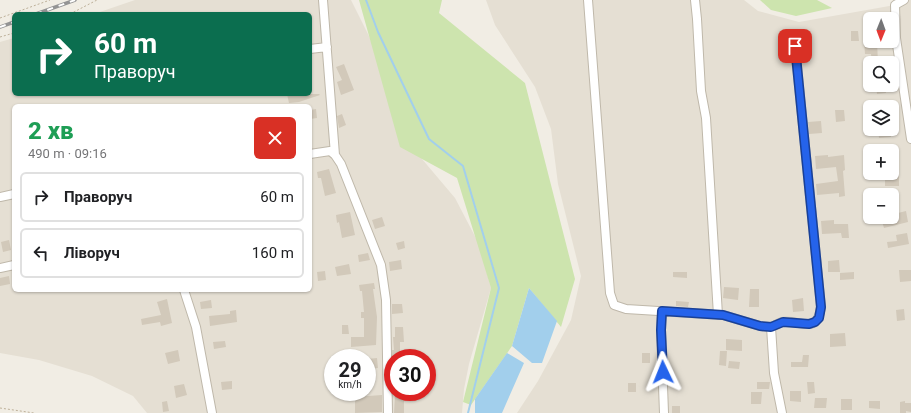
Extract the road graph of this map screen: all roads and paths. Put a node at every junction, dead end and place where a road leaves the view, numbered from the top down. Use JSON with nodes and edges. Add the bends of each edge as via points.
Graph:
{"nodes":[{"id":1,"x":50,"y":0,"type":"edge"},
{"id":2,"x":97,"y":0,"type":"edge"},
{"id":3,"x":323,"y":0,"type":"edge"},
{"id":4,"x":588,"y":0,"type":"edge"},
{"id":5,"x":695,"y":0,"type":"edge"},
{"id":6,"x":904,"y":0,"type":"edge"},
{"id":7,"x":17,"y":12,"type":"edge"},
{"id":8,"x":74,"y":12,"type":"edge"},
{"id":9,"x":12,"y":14,"type":"edge"},
{"id":10,"x":0,"y":18,"type":"edge"},
{"id":11,"x":12,"y":34,"type":"edge"},
{"id":12,"x":0,"y":37,"type":"edge"},
{"id":13,"x":795,"y":46,"type":"dead end"},
{"id":14,"x":327,"y":47,"type":"junction"},
{"id":15,"x":312,"y":49,"type":"edge"},
{"id":16,"x":911,"y":139,"type":"edge"},
{"id":17,"x":312,"y":154,"type":"edge"},
{"id":18,"x":335,"y":155,"type":"junction"},
{"id":19,"x":12,"y":194,"type":"edge"},
{"id":20,"x":0,"y":197,"type":"edge"},
{"id":21,"x":12,"y":265,"type":"edge"},
{"id":22,"x":0,"y":268,"type":"edge"},
{"id":23,"x":185,"y":292,"type":"edge"},
{"id":24,"x":662,"y":311,"type":"junction"},
{"id":25,"x":718,"y":315,"type":"junction"},
{"id":26,"x":771,"y":327,"type":"junction"},
{"id":27,"x":0,"y":408,"type":"edge"},
{"id":28,"x":34,"y":413,"type":"edge"},
{"id":29,"x":212,"y":413,"type":"edge"},
{"id":30,"x":388,"y":413,"type":"edge"},
{"id":31,"x":664,"y":413,"type":"edge"},
{"id":32,"x":782,"y":413,"type":"edge"}],
"edges":[{"from":1,"to":7,"type":"path"},
{"from":2,"to":8,"type":"path"},
{"from":3,"to":14,"type":"street"},
{"from":4,"to":24,"type":"street","via":[[610,293],[614,305]]},
{"from":5,"to":25,"type":"street","via":[[701,91],[706,118]]},
{"from":6,"to":16,"type":"street","via":[[895,5],[896,38]]},
{"from":9,"to":10,"type":"path"},
{"from":11,"to":12,"type":"path"},
{"from":13,"to":26,"type":"street","via":[[821,307],[819,318],[815,322],[783,322]]},
{"from":14,"to":15,"type":"street"},
{"from":14,"to":18,"type":"street"},
{"from":17,"to":18,"type":"street","via":[[330,151]]},
{"from":18,"to":30,"type":"street","via":[[345,173],[381,265],[386,300]]},
{"from":19,"to":20,"type":"street"},
{"from":21,"to":22,"type":"street"},
{"from":23,"to":29,"type":"street","via":[[196,327]]},
{"from":24,"to":25,"type":"street"},
{"from":24,"to":31,"type":"street"},
{"from":25,"to":26,"type":"street"},
{"from":26,"to":32,"type":"street","via":[[774,373]]},
{"from":27,"to":28,"type":"path"}]}
